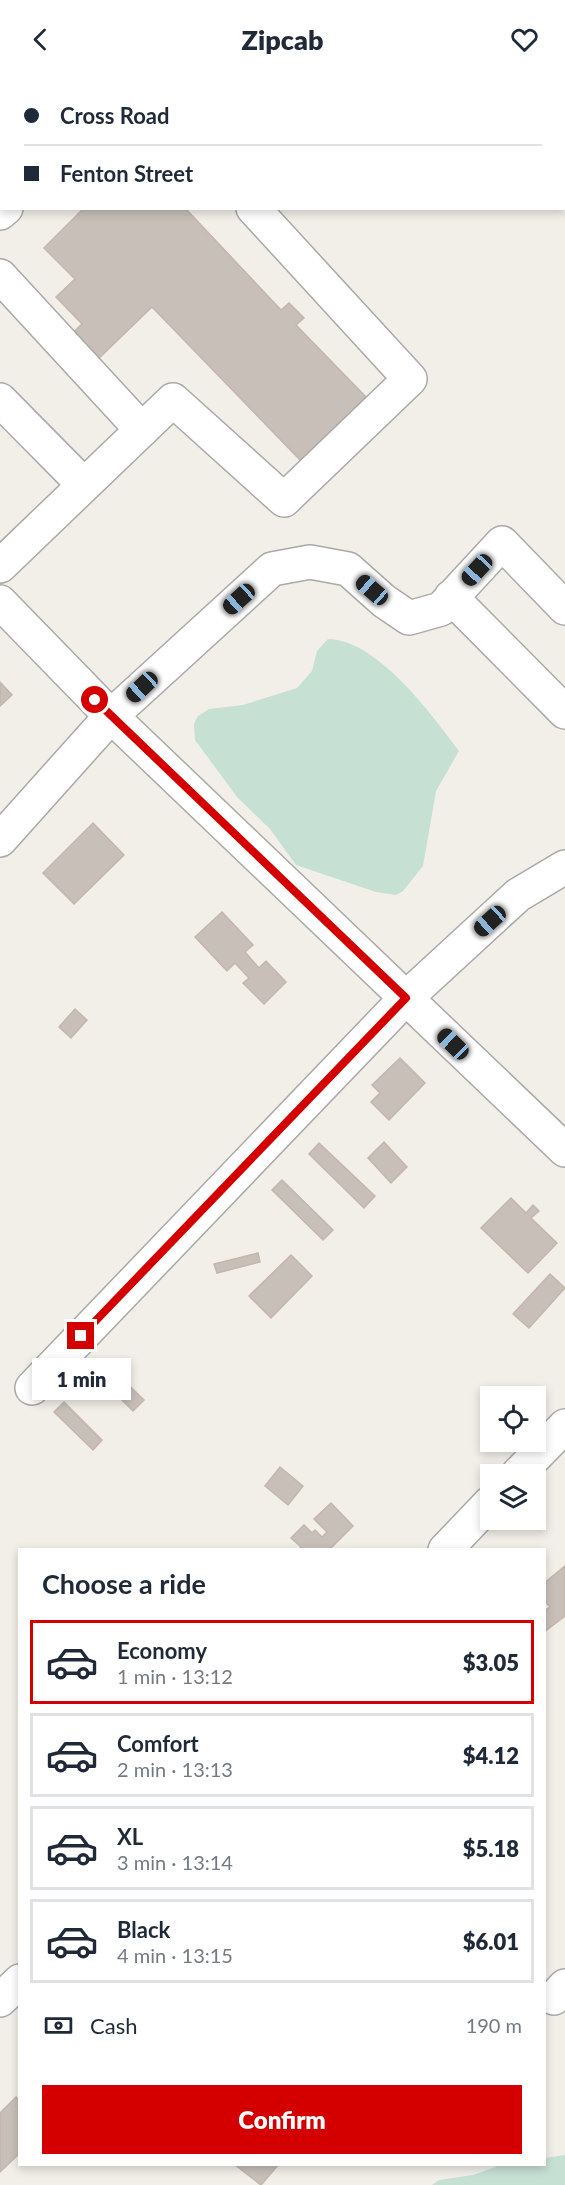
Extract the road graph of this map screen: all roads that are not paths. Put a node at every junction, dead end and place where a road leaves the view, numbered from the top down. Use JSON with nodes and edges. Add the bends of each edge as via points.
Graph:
{"nodes":[{"id":1,"x":255,"y":210,"type":"edge"},
{"id":2,"x":0,"y":276,"type":"edge"},
{"id":3,"x":0,"y":400,"type":"edge"},
{"id":4,"x":142,"y":430,"type":"junction"},
{"id":5,"x":84,"y":485,"type":"junction"},
{"id":6,"x":0,"y":566,"type":"edge"},
{"id":7,"x":452,"y":597,"type":"junction"},
{"id":8,"x":0,"y":602,"type":"edge"},
{"id":9,"x":565,"y":608,"type":"edge"},
{"id":10,"x":565,"y":712,"type":"edge"},
{"id":11,"x":111,"y":716,"type":"junction"},
{"id":12,"x":0,"y":840,"type":"edge"},
{"id":13,"x":565,"y":867,"type":"edge"},
{"id":14,"x":406,"y":998,"type":"junction"},
{"id":15,"x":565,"y":1150,"type":"edge"},
{"id":16,"x":32,"y":1388,"type":"dead end"},
{"id":17,"x":565,"y":1426,"type":"edge"},
{"id":18,"x":528,"y":1464,"type":"edge"},
{"id":19,"x":480,"y":1513,"type":"edge"},
{"id":20,"x":447,"y":1548,"type":"edge"},
{"id":21,"x":18,"y":1983,"type":"edge"},
{"id":22,"x":0,"y":2000,"type":"edge"}],
"edges":[{"from":1,"to":4,"type":"street","via":[[410,379],[284,500],[173,400]]},
{"from":2,"to":4,"type":"street"},
{"from":3,"to":5,"type":"street"},
{"from":4,"to":5,"type":"street"},
{"from":5,"to":6,"type":"street"},
{"from":7,"to":9,"type":"street","via":[[502,543]]},
{"from":7,"to":10,"type":"street"},
{"from":7,"to":11,"type":"street","via":[[441,609],[409,618],[348,569],[310,562],[273,569]]},
{"from":8,"to":11,"type":"street"},
{"from":11,"to":12,"type":"street"},
{"from":11,"to":14,"type":"street"},
{"from":13,"to":14,"type":"street","via":[[518,896]]},
{"from":14,"to":15,"type":"street"},
{"from":14,"to":16,"type":"street"},
{"from":17,"to":18,"type":"street"},
{"from":19,"to":20,"type":"street"},
{"from":21,"to":22,"type":"street"}]}
